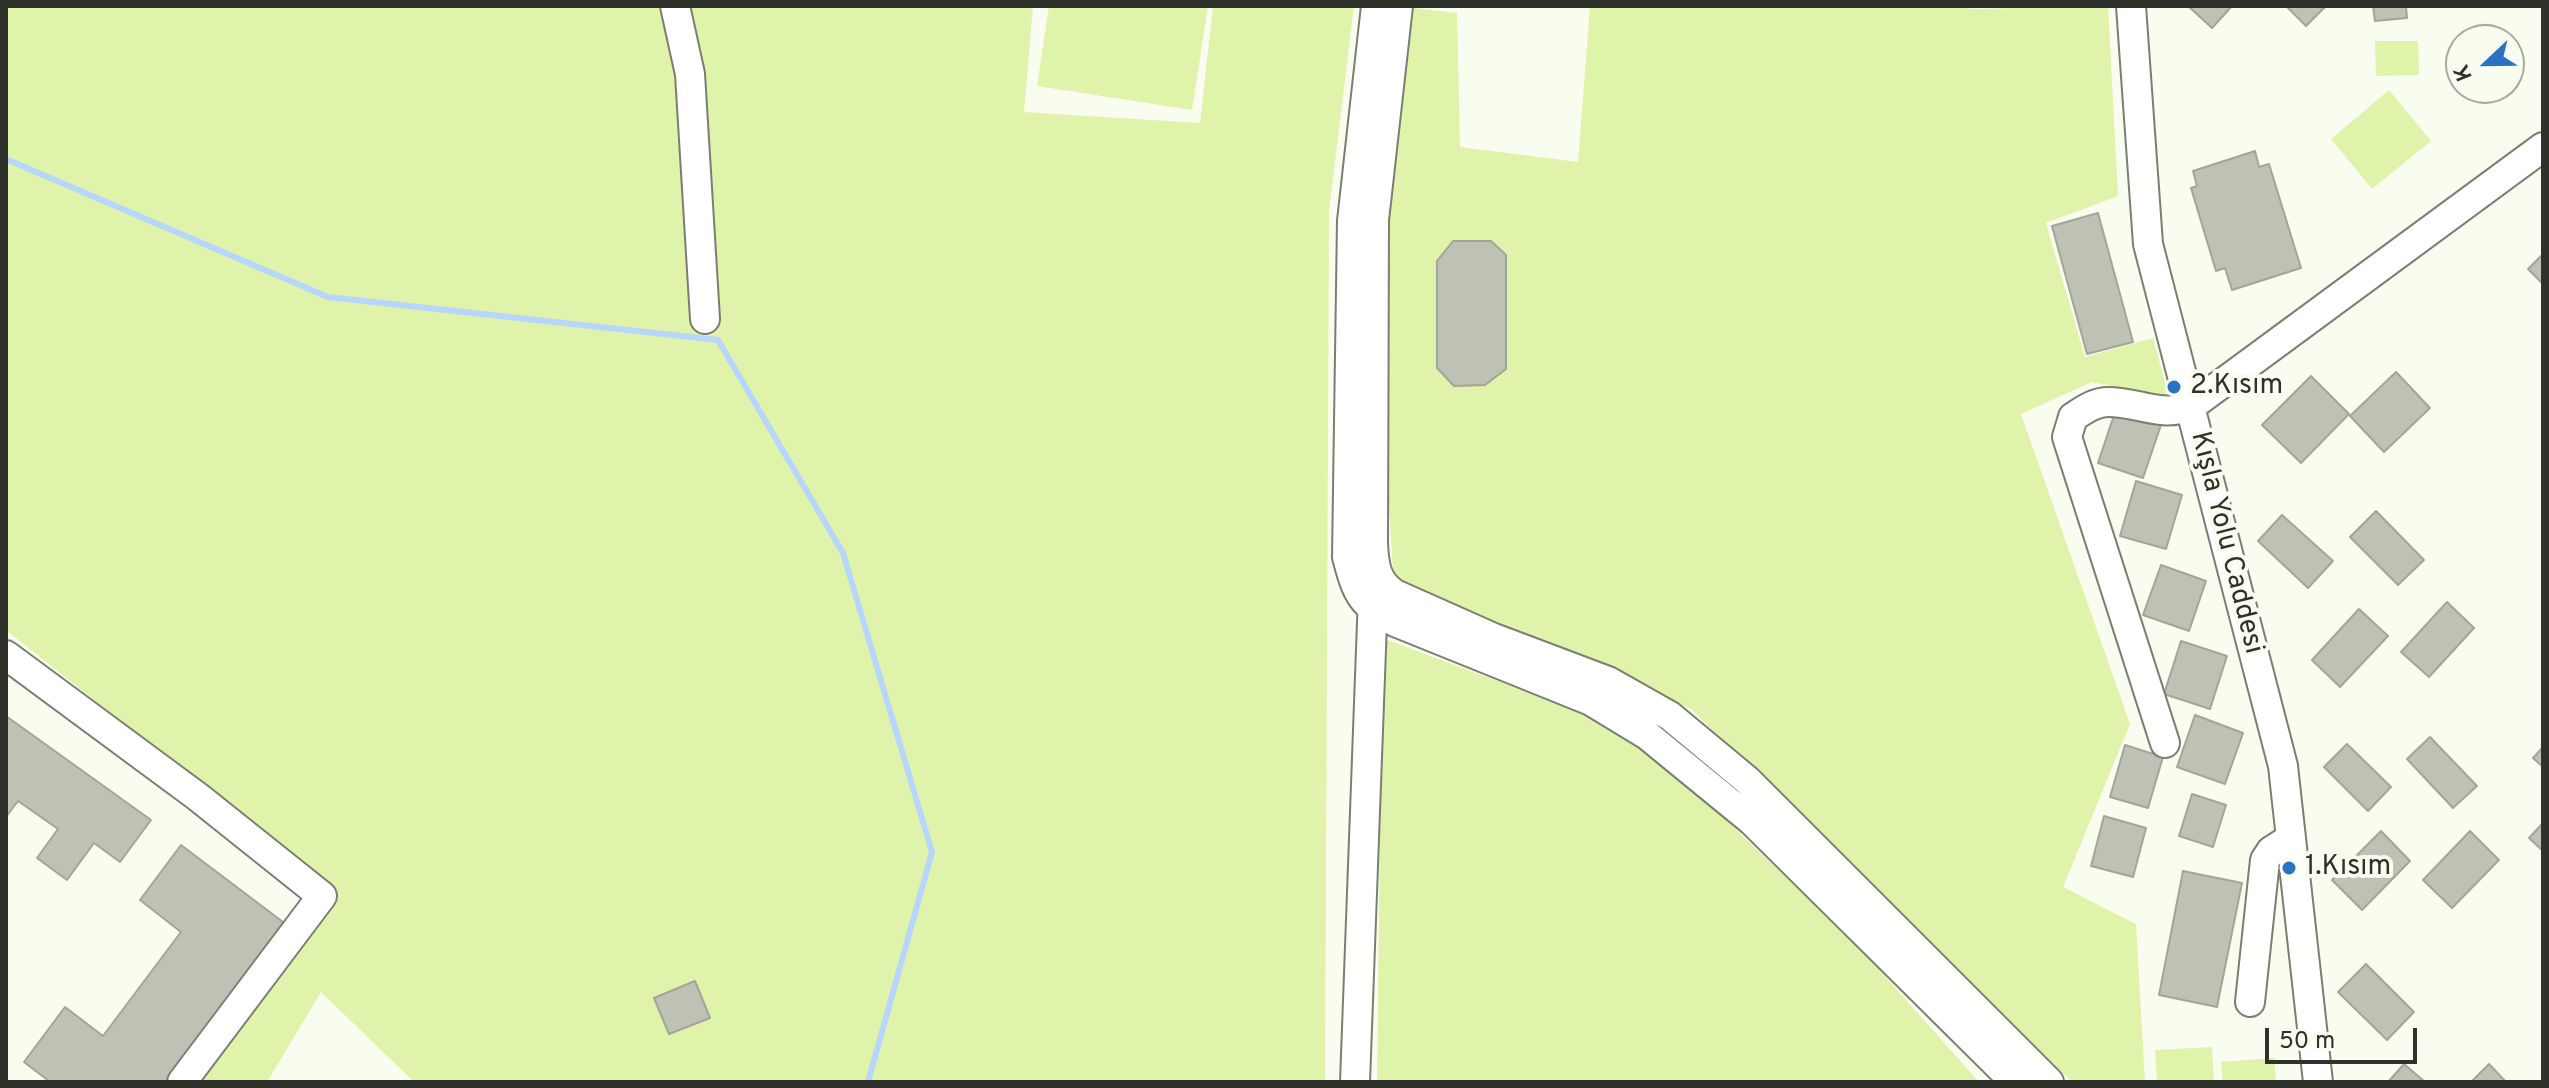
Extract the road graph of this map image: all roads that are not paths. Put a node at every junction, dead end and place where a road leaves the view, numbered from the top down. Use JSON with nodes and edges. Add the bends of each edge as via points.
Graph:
{"nodes":[{"id":1,"x":675,"y":6,"type":"edge"},
{"id":2,"x":1376,"y":6,"type":"edge"},
{"id":3,"x":1398,"y":6,"type":"edge"},
{"id":4,"x":2131,"y":6,"type":"edge"},
{"id":5,"x":2543,"y":147,"type":"edge"},
{"id":6,"x":705,"y":319,"type":"dead end"},
{"id":7,"x":2190,"y":407,"type":"junction"},
{"id":8,"x":1374,"y":567,"type":"junction"},
{"id":9,"x":1373,"y":610,"type":"junction"},
{"id":10,"x":6,"y":655,"type":"edge"},
{"id":11,"x":2165,"y":743,"type":"dead end"},
{"id":12,"x":2291,"y":838,"type":"junction"},
{"id":13,"x":2250,"y":1002,"type":"dead end"},
{"id":14,"x":182,"y":1082,"type":"edge"},
{"id":15,"x":1355,"y":1082,"type":"edge"},
{"id":16,"x":2015,"y":1082,"type":"edge"},
{"id":17,"x":2049,"y":1082,"type":"edge"},
{"id":18,"x":2318,"y":1082,"type":"edge"}],
"edges":[{"from":1,"to":6,"type":"street","via":[[690,74]]},
{"from":2,"to":9,"type":"street","via":[[1352,221],[1347,557],[1354,582]]},
{"from":3,"to":8,"type":"street","via":[[1374,220]]},
{"from":4,"to":7,"type":"street","name":"Kışla Yolu Caddesi","via":[[2148,244]]},
{"from":5,"to":7,"type":"street"},
{"from":7,"to":11,"type":"street","via":[[2174,412],[2107,402],[2092,405],[2073,417],[2067,437]]},
{"from":7,"to":12,"type":"street","name":"Kışla Yolu Caddesi","via":[[2283,766]]},
{"from":8,"to":9,"type":"street"},
{"from":8,"to":17,"type":"street","via":[[1382,586],[1395,594],[1608,681],[1670,716],[1747,780]]},
{"from":9,"to":15,"type":"street"},
{"from":9,"to":16,"type":"street","via":[[1591,701],[1647,735],[1752,821]]},
{"from":10,"to":14,"type":"street","via":[[322,896]]},
{"from":12,"to":13,"type":"street","via":[[2265,860]]},
{"from":12,"to":18,"type":"street","name":"Kışla Yolu Caddesi"}]}
